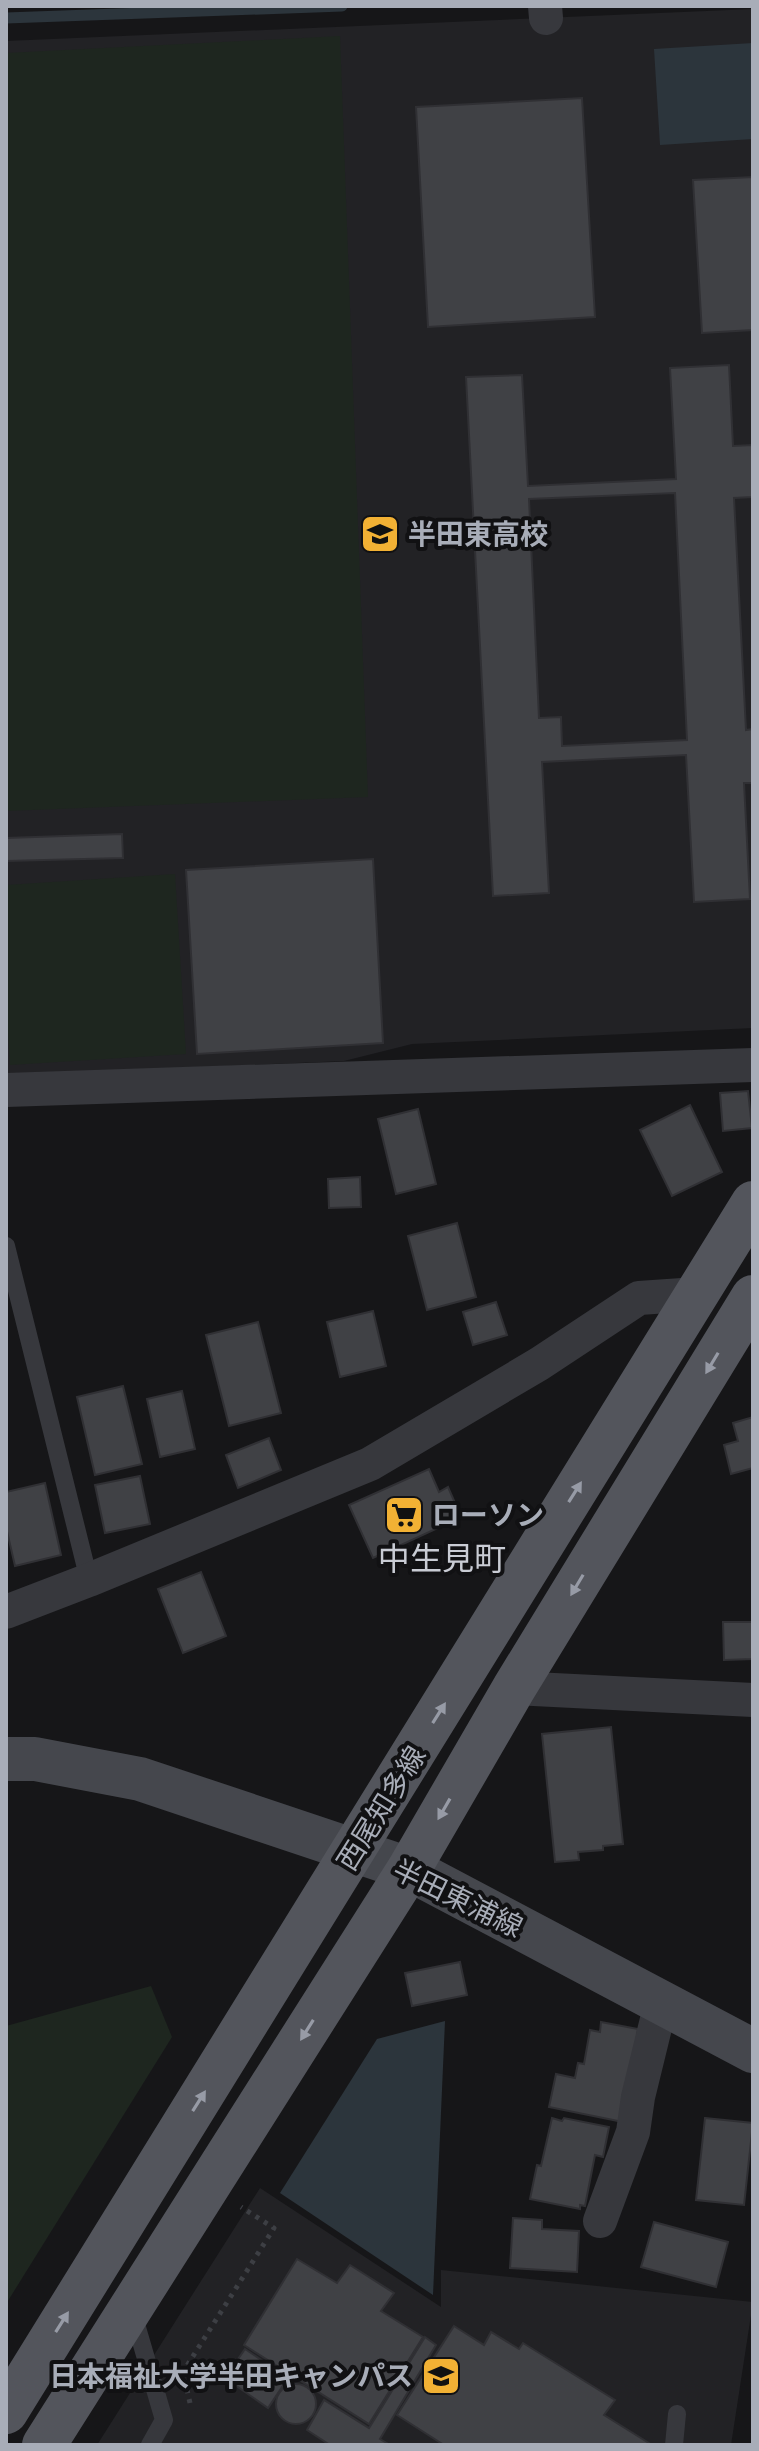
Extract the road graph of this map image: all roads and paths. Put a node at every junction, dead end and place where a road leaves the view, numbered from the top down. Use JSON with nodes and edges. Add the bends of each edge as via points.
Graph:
{"nodes":[{"id":1,"x":753,"y":1065,"type":"edge"},
{"id":2,"x":6,"y":1090,"type":"edge"},
{"id":3,"x":753,"y":1203,"type":"edge"},
{"id":4,"x":6,"y":1246,"type":"edge"},
{"id":5,"x":697,"y":1294,"type":"junction"},
{"id":6,"x":753,"y":1297,"type":"edge"},
{"id":7,"x":89,"y":1580,"type":"junction"},
{"id":8,"x":6,"y":1612,"type":"edge"},
{"id":9,"x":514,"y":1688,"type":"junction"},
{"id":10,"x":753,"y":1700,"type":"edge"},
{"id":11,"x":6,"y":1759,"type":"edge"},
{"id":12,"x":354,"y":1852,"type":"junction"},
{"id":13,"x":409,"y":1869,"type":"junction"},
{"id":14,"x":661,"y":2003,"type":"junction"},
{"id":15,"x":753,"y":2051,"type":"edge"},
{"id":16,"x":240,"y":2206,"type":"dead end"},
{"id":17,"x":600,"y":2221,"type":"dead end"},
{"id":18,"x":131,"y":2308,"type":"junction"},
{"id":19,"x":6,"y":2412,"type":"edge"},
{"id":20,"x":193,"y":2413,"type":"dead end"},
{"id":21,"x":677,"y":2414,"type":"dead end"},
{"id":22,"x":44,"y":2445,"type":"edge"},
{"id":23,"x":150,"y":2445,"type":"edge"},
{"id":24,"x":674,"y":2445,"type":"edge"}],
"edges":[{"from":1,"to":2,"type":"street"},
{"from":3,"to":5,"type":"main road","name":"西尾知多線"},
{"from":4,"to":7,"type":"lane"},
{"from":5,"to":7,"type":"street","via":[[639,1298],[370,1464]]},
{"from":12,"to":5,"type":"main road","name":"西尾知多線","one_way":true},
{"from":6,"to":9,"type":"main road","name":"西尾知多線","one_way":true},
{"from":7,"to":8,"type":"street"},
{"from":9,"to":10,"type":"street"},
{"from":9,"to":13,"type":"main road","name":"西尾知多線","one_way":true},
{"from":11,"to":12,"type":"main road","name":"半田東浦線","via":[[35,1759],[140,1779]]},
{"from":12,"to":13,"type":"main road","name":"半田東浦線"},
{"from":19,"to":12,"type":"main road","name":"西尾知多線","one_way":true},
{"from":13,"to":14,"type":"main road","name":"半田東浦線"},
{"from":13,"to":18,"type":"main road","name":"西尾知多線","one_way":true},
{"from":14,"to":15,"type":"main road","name":"半田東浦線"},
{"from":14,"to":17,"type":"street","via":[[633,2132]]},
{"from":16,"to":20,"type":"path","via":[[274,2228],[183,2372]]},
{"from":18,"to":22,"type":"main road","name":"西尾知多線"},
{"from":18,"to":23,"type":"lane","via":[[164,2420]]},
{"from":21,"to":24,"type":"lane"}]}
